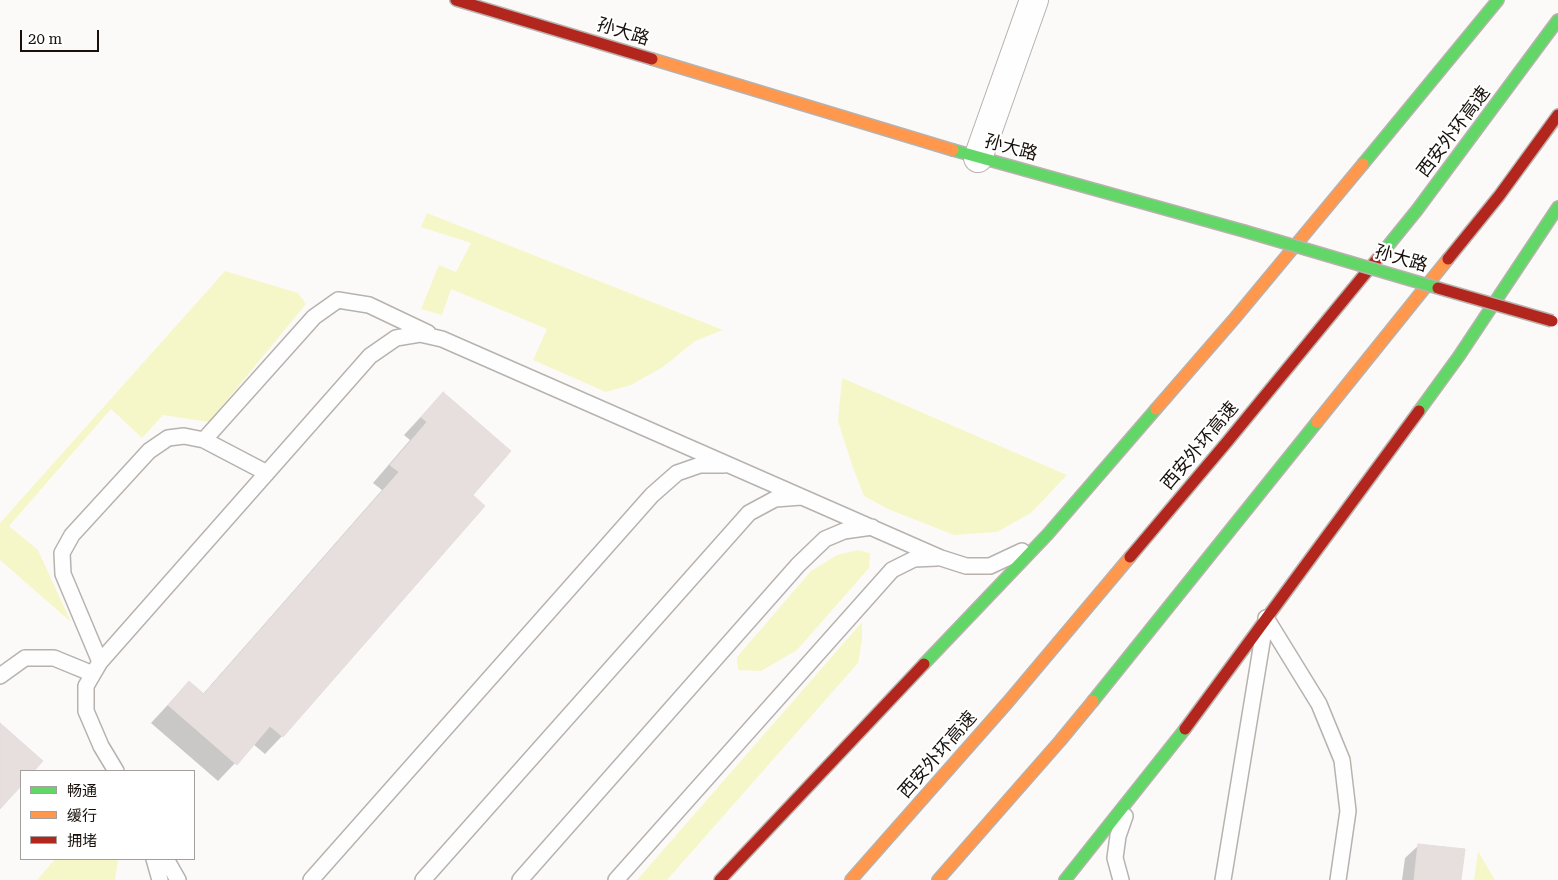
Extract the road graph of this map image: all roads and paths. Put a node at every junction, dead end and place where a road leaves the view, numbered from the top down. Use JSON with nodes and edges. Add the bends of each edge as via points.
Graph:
{"nodes":[{"id":1,"x":456,"y":0,"type":"edge"},
{"id":2,"x":1034,"y":0,"type":"edge"},
{"id":3,"x":1498,"y":0,"type":"edge"},
{"id":4,"x":1558,"y":20,"type":"edge"},
{"id":5,"x":1558,"y":116,"type":"edge"},
{"id":6,"x":978,"y":158,"type":"junction"},
{"id":7,"x":1558,"y":207,"type":"edge"},
{"id":8,"x":1555,"y":322,"type":"edge"},
{"id":9,"x":442,"y":339,"type":"junction"},
{"id":10,"x":204,"y":440,"type":"junction"},
{"id":11,"x":730,"y":465,"type":"junction"},
{"id":12,"x":267,"y":473,"type":"junction"},
{"id":13,"x":802,"y":497,"type":"junction"},
{"id":14,"x":872,"y":527,"type":"junction"},
{"id":15,"x":1048,"y":534,"type":"junction"},
{"id":16,"x":941,"y":558,"type":"junction"},
{"id":17,"x":1266,"y":618,"type":"junction"},
{"id":18,"x":97,"y":668,"type":"junction"},
{"id":19,"x":0,"y":676,"type":"edge"},
{"id":20,"x":115,"y":770,"type":"edge"},
{"id":21,"x":1133,"y":795,"type":"junction"},
{"id":22,"x":154,"y":860,"type":"edge"},
{"id":23,"x":167,"y":860,"type":"edge"},
{"id":24,"x":160,"y":880,"type":"edge"},
{"id":25,"x":178,"y":880,"type":"edge"},
{"id":26,"x":311,"y":880,"type":"edge"},
{"id":27,"x":423,"y":880,"type":"edge"},
{"id":28,"x":520,"y":880,"type":"edge"},
{"id":29,"x":616,"y":880,"type":"edge"},
{"id":30,"x":720,"y":880,"type":"edge"},
{"id":31,"x":851,"y":880,"type":"edge"},
{"id":32,"x":938,"y":880,"type":"edge"},
{"id":33,"x":1065,"y":880,"type":"edge"},
{"id":34,"x":1121,"y":880,"type":"edge"},
{"id":35,"x":1223,"y":880,"type":"edge"},
{"id":36,"x":1338,"y":880,"type":"edge"}],
"edges":[{"from":1,"to":6,"type":"main road","name":"孙大路"},
{"from":2,"to":6,"type":"street"},
{"from":3,"to":15,"type":"main road","via":[[1235,318]]},
{"from":4,"to":31,"type":"main road","name":"西安外环高速","via":[[1417,210],[1234,434],[1008,702]]},
{"from":5,"to":32,"type":"main road","via":[[1493,204],[1060,742]]},
{"from":6,"to":8,"type":"main road","name":"孙大路","bridge":true,"via":[[1244,231]]},
{"from":7,"to":17,"type":"main road","via":[[1459,356]]},
{"from":9,"to":10,"type":"lane","via":[[369,305],[338,300],[314,317]]},
{"from":9,"to":11,"type":"lane"},
{"from":9,"to":12,"type":"lane","via":[[420,334],[396,338],[370,356]]},
{"from":10,"to":12,"type":"lane"},
{"from":10,"to":18,"type":"lane","via":[[184,436],[168,438],[149,451],[72,535],[62,553],[63,574]]},
{"from":11,"to":13,"type":"lane"},
{"from":11,"to":26,"type":"lane","via":[[700,465],[677,473],[652,495]]},
{"from":12,"to":18,"type":"lane"},
{"from":13,"to":14,"type":"lane"},
{"from":13,"to":27,"type":"lane","via":[[775,499],[749,513]]},
{"from":14,"to":16,"type":"lane"},
{"from":14,"to":28,"type":"lane","via":[[844,531],[825,539],[798,565]]},
{"from":15,"to":16,"type":"lane","via":[[990,566],[966,566]]},
{"from":15,"to":30,"type":"main road"},
{"from":16,"to":29,"type":"lane","via":[[914,560],[892,570]]},
{"from":17,"to":21,"type":"main road"},
{"from":17,"to":35,"type":"lane"},
{"from":17,"to":36,"type":"lane","via":[[1319,704],[1342,760],[1348,811]]},
{"from":18,"to":19,"type":"lane","via":[[54,658],[25,658]]},
{"from":18,"to":20,"type":"lane","via":[[86,686],[86,711]]},
{"from":21,"to":33,"type":"main road"},
{"from":21,"to":34,"type":"lane","via":[[1118,836],[1115,858]]},
{"from":22,"to":24,"type":"lane"},
{"from":23,"to":25,"type":"lane"}]}
